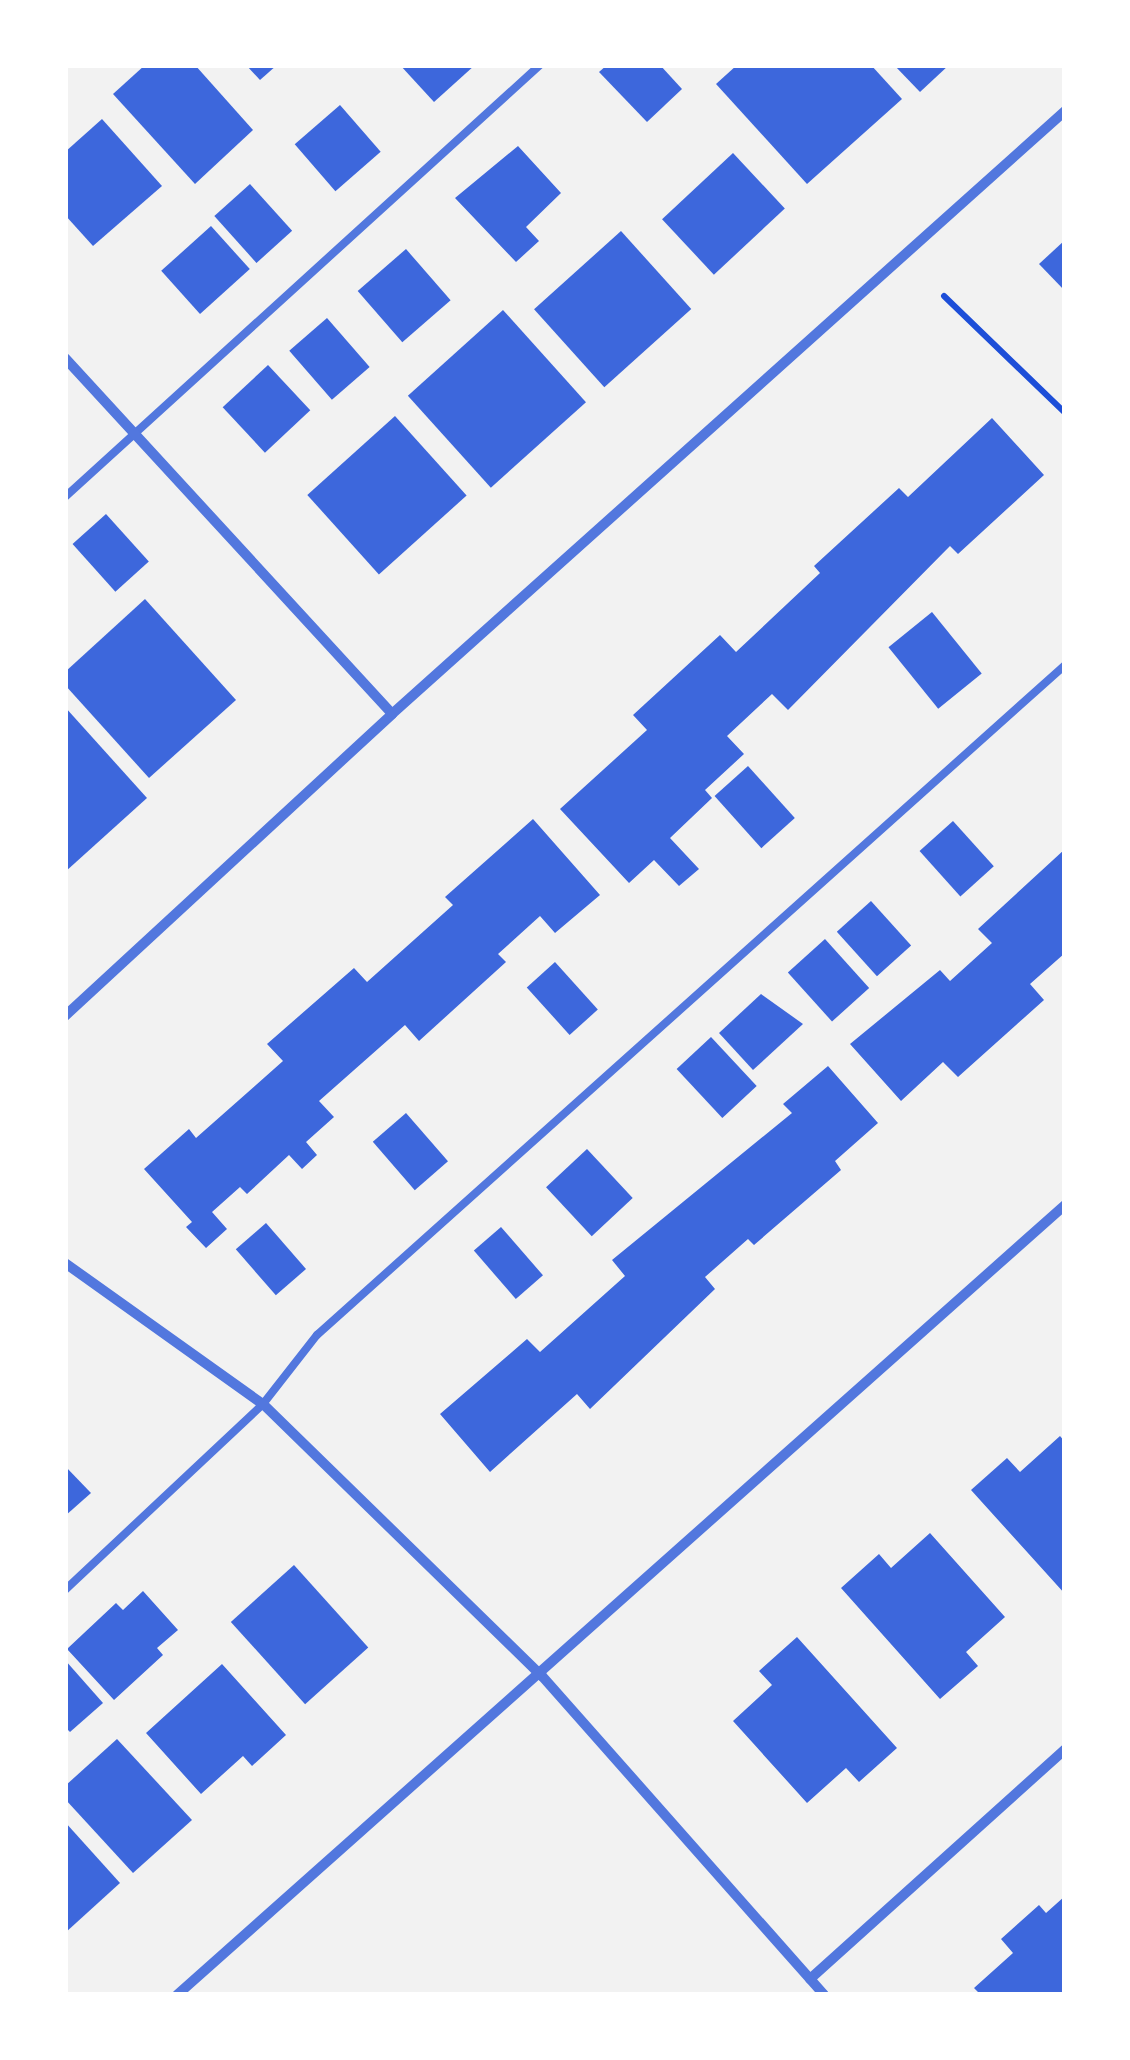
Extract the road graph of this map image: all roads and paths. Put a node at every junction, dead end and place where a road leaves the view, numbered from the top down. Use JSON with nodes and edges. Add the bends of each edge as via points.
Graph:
{"nodes":[{"id":1,"x":540,"y":65,"type":"edge"},
{"id":2,"x":1065,"y":111,"type":"edge"},
{"id":3,"x":944,"y":296,"type":"dead end"},
{"id":4,"x":65,"y":358,"type":"edge"},
{"id":5,"x":1065,"y":414,"type":"edge"},
{"id":6,"x":134,"y":435,"type":"junction"},
{"id":7,"x":65,"y":497,"type":"edge"},
{"id":8,"x":1065,"y":665,"type":"edge"},
{"id":9,"x":392,"y":714,"type":"junction"},
{"id":10,"x":65,"y":1016,"type":"edge"},
{"id":11,"x":1065,"y":1204,"type":"edge"},
{"id":12,"x":65,"y":1262,"type":"edge"},
{"id":13,"x":263,"y":1404,"type":"junction"},
{"id":14,"x":65,"y":1590,"type":"edge"},
{"id":15,"x":542,"y":1676,"type":"junction"},
{"id":16,"x":1065,"y":1749,"type":"edge"},
{"id":17,"x":810,"y":1980,"type":"junction"},
{"id":18,"x":177,"y":1995,"type":"edge"},
{"id":19,"x":824,"y":1995,"type":"edge"}],
"edges":[{"from":1,"to":6,"type":"lane"},
{"from":2,"to":9,"type":"street"},
{"from":3,"to":5,"type":"path"},
{"from":4,"to":6,"type":"street"},
{"from":6,"to":7,"type":"lane"},
{"from":6,"to":9,"type":"street"},
{"from":8,"to":13,"type":"lane","via":[[317,1335]]},
{"from":9,"to":10,"type":"street"},
{"from":11,"to":15,"type":"street"},
{"from":12,"to":13,"type":"street"},
{"from":13,"to":14,"type":"lane"},
{"from":13,"to":15,"type":"street"},
{"from":15,"to":17,"type":"street"},
{"from":15,"to":18,"type":"street"},
{"from":16,"to":17,"type":"street"},
{"from":17,"to":19,"type":"street"}]}
